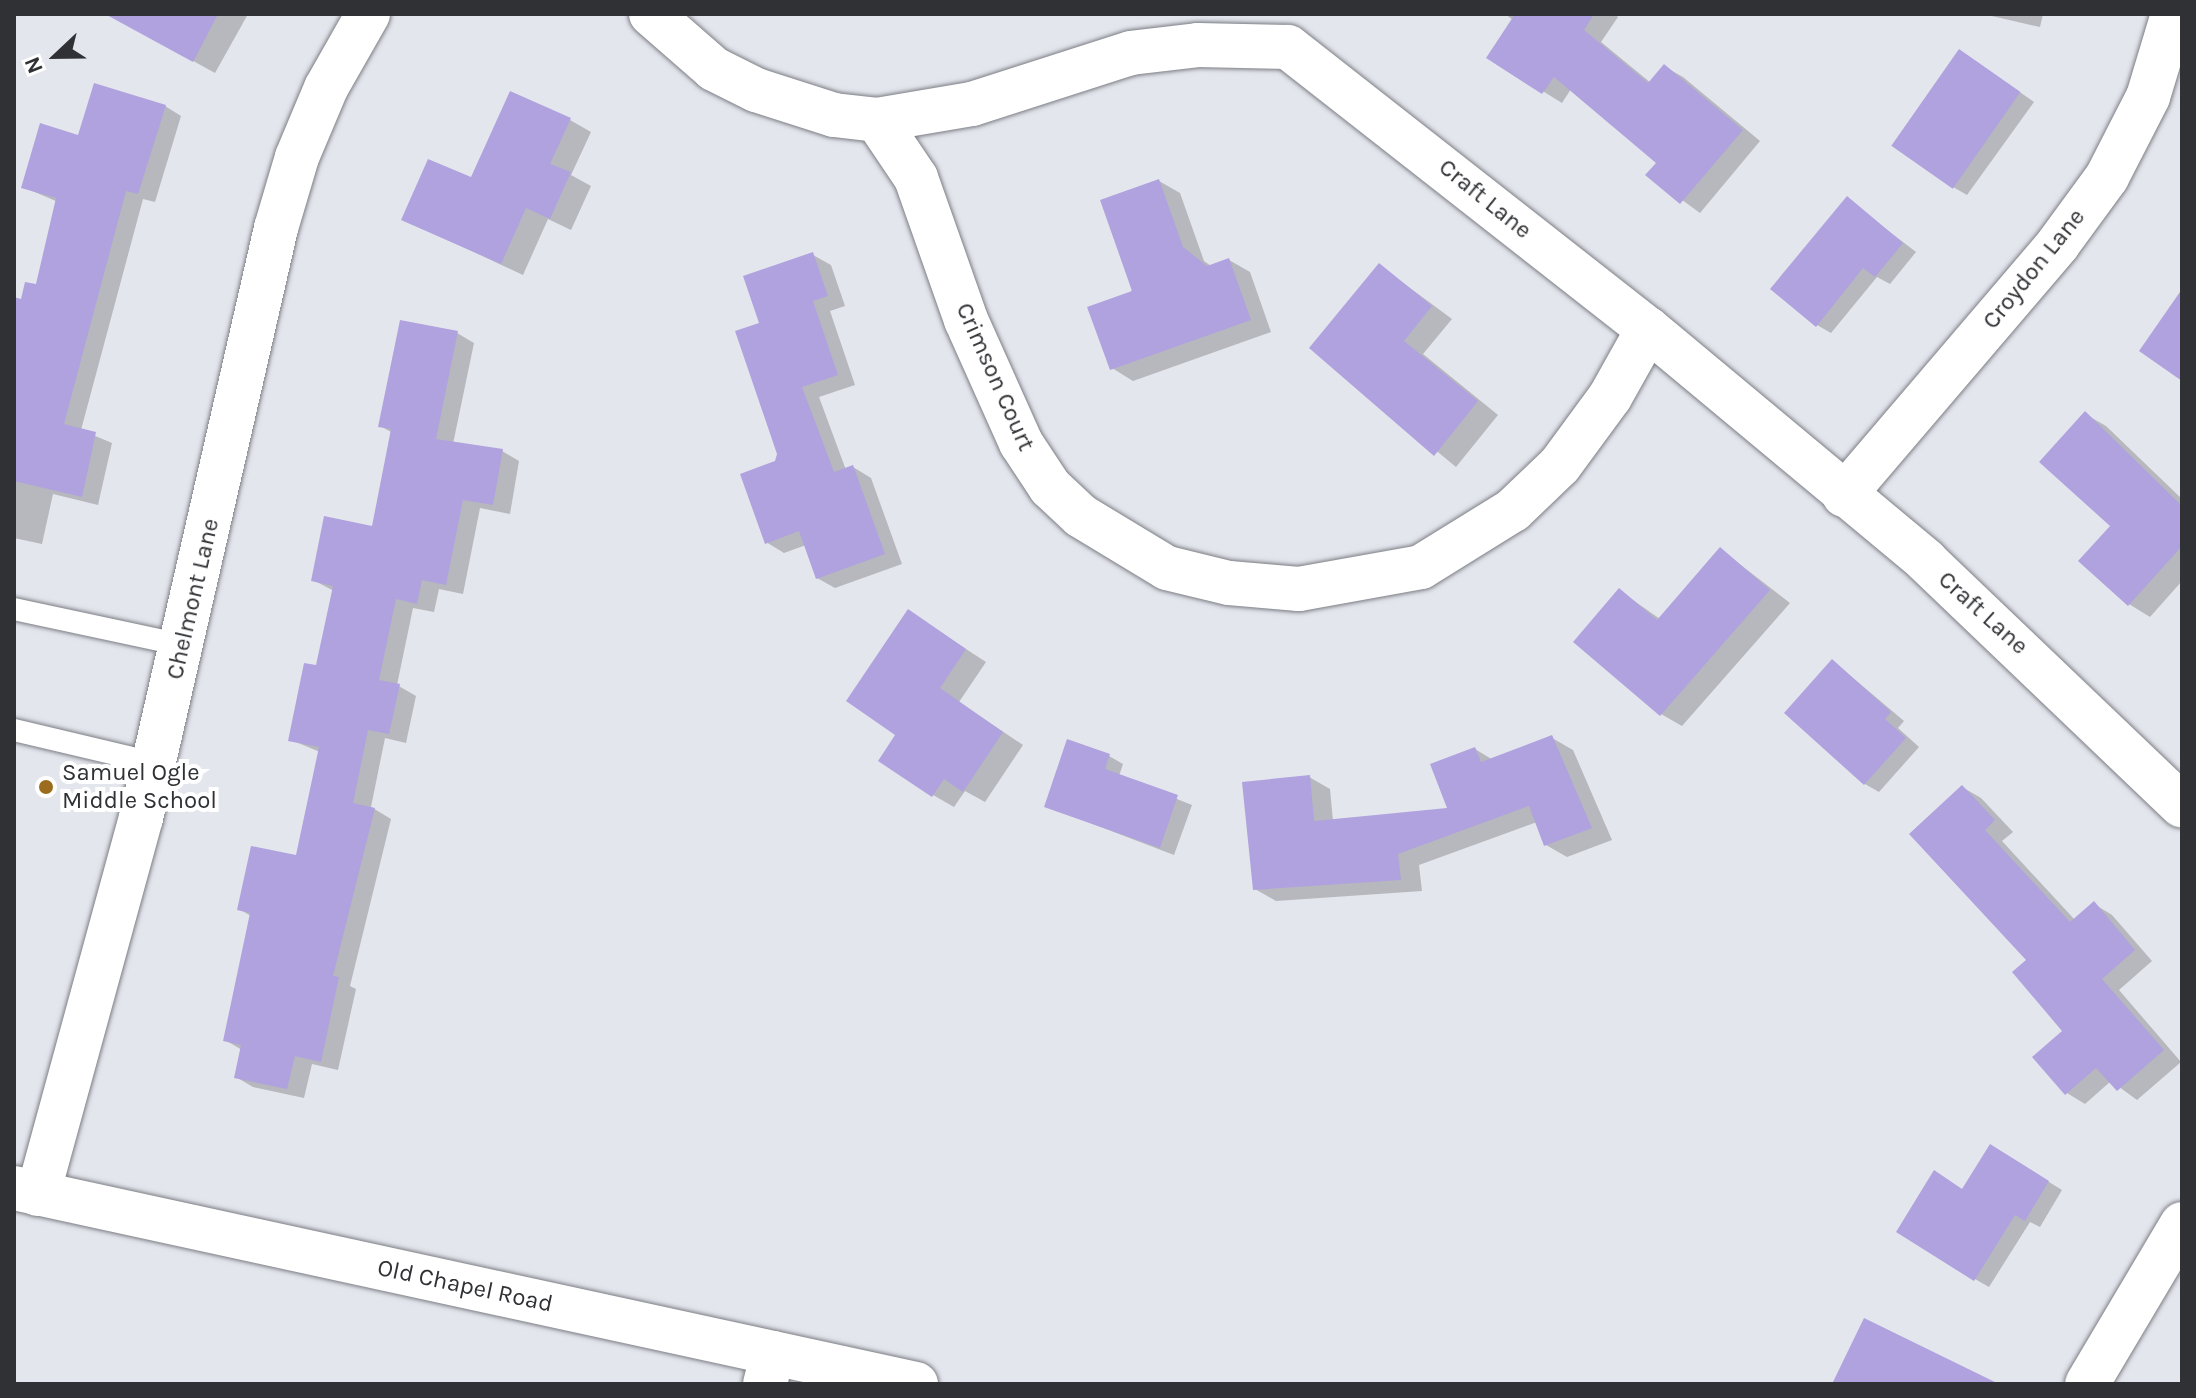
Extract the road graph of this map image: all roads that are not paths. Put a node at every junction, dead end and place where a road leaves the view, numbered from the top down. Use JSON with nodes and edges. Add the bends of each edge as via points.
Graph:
{"nodes":[{"id":1,"x":368,"y":14,"type":"edge"},
{"id":2,"x":651,"y":14,"type":"edge"},
{"id":3,"x":2173,"y":14,"type":"edge"},
{"id":4,"x":1292,"y":31,"type":"edge"},
{"id":5,"x":877,"y":120,"type":"junction"},
{"id":6,"x":1648,"y":329,"type":"junction"},
{"id":7,"x":1844,"y":495,"type":"junction"},
{"id":8,"x":14,"y":609,"type":"edge"},
{"id":9,"x":182,"y":645,"type":"junction"},
{"id":10,"x":14,"y":730,"type":"edge"},
{"id":11,"x":154,"y":763,"type":"junction"},
{"id":12,"x":2182,"y":806,"type":"edge"},
{"id":13,"x":26,"y":1191,"type":"edge"},
{"id":14,"x":2182,"y":1224,"type":"edge"},
{"id":15,"x":769,"y":1368,"type":"edge"},
{"id":16,"x":916,"y":1384,"type":"edge"},
{"id":17,"x":2087,"y":1384,"type":"edge"}],
"edges":[{"from":1,"to":9,"type":"street","name":"Chelmont Lane","via":[[326,88],[297,157],[276,228]]},
{"from":2,"to":5,"type":"street","name":"Craft Lane","via":[[714,69],[756,90],[834,115]]},
{"from":3,"to":7,"type":"street","name":"Croydon Lane","via":[[2148,97],[2107,177],[2058,244]]},
{"from":4,"to":5,"type":"street","name":"Craft Lane","via":[[1131,53],[972,104]]},
{"from":4,"to":6,"type":"street","name":"Craft Lane"},
{"from":5,"to":6,"type":"street","name":"Crimson Court","via":[[916,178],[966,320],[1021,443],[1050,487],[1081,516],[1167,568],[1229,583],[1299,589],[1421,567],[1513,510],[1560,465],[1610,397]]},
{"from":6,"to":7,"type":"street","name":"Craft Lane"},
{"from":7,"to":12,"type":"street","name":"Craft Lane","via":[[2017,643]]},
{"from":8,"to":9,"type":"lane"},
{"from":9,"to":11,"type":"street","name":"Chelmont Lane"},
{"from":10,"to":11,"type":"lane"},
{"from":11,"to":13,"type":"street","name":"Chelmont Lane"},
{"from":13,"to":15,"type":"street","name":"Old Chapel Road"},
{"from":14,"to":17,"type":"street"},
{"from":15,"to":16,"type":"street","name":"Old Chapel Road"}]}
